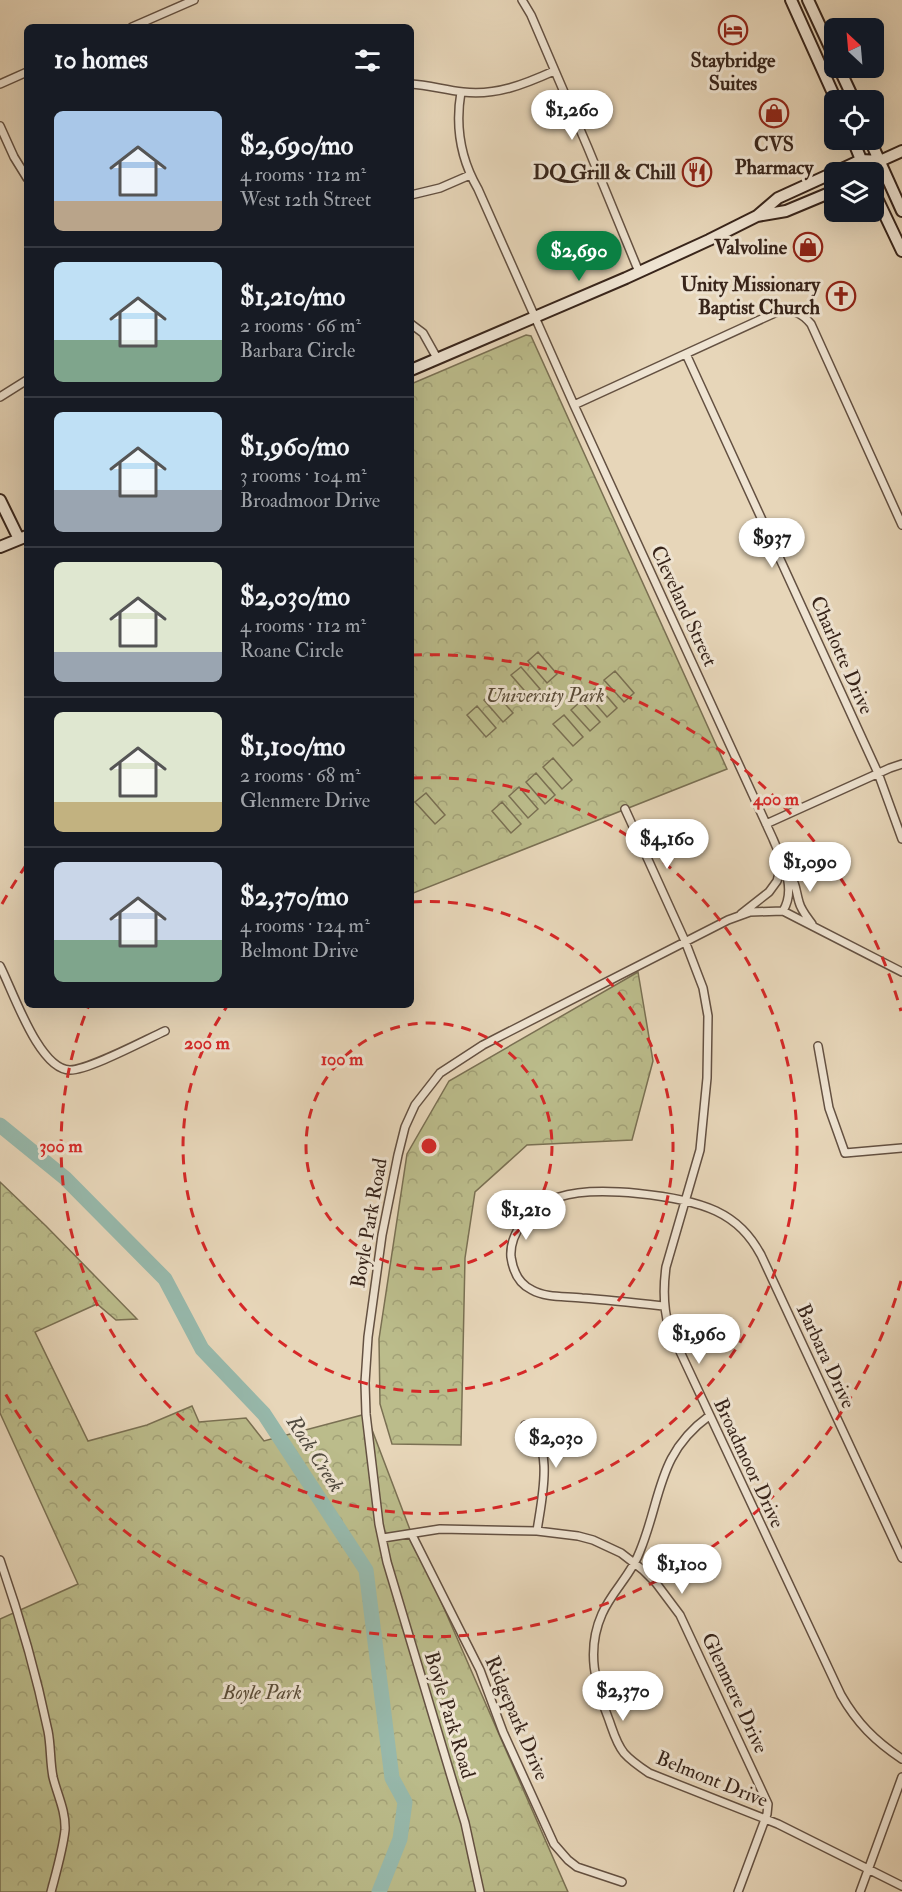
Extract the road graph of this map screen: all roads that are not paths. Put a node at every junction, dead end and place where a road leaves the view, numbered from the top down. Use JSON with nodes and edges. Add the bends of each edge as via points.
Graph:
{"nodes":[{"id":1,"x":194,"y":0,"type":"edge"},
{"id":2,"x":522,"y":0,"type":"edge"},
{"id":3,"x":790,"y":0,"type":"edge"},
{"id":4,"x":808,"y":0,"type":"edge"},
{"id":5,"x":139,"y":24,"type":"edge"},
{"id":6,"x":824,"y":34,"type":"edge"},
{"id":7,"x":554,"y":71,"type":"junction"},
{"id":8,"x":24,"y":73,"type":"edge"},
{"id":9,"x":0,"y":84,"type":"edge"},
{"id":10,"x":414,"y":84,"type":"edge"},
{"id":11,"x":831,"y":90,"type":"edge"},
{"id":12,"x":461,"y":92,"type":"junction"},
{"id":13,"x":0,"y":126,"type":"edge"},
{"id":14,"x":857,"y":150,"type":"edge"},
{"id":15,"x":874,"y":150,"type":"edge"},
{"id":16,"x":902,"y":151,"type":"edge"},
{"id":17,"x":861,"y":160,"type":"junction"},
{"id":18,"x":879,"y":161,"type":"junction"},
{"id":19,"x":24,"y":173,"type":"edge"},
{"id":20,"x":470,"y":175,"type":"junction"},
{"id":21,"x":414,"y":194,"type":"edge"},
{"id":22,"x":824,"y":195,"type":"edge"},
{"id":23,"x":902,"y":211,"type":"edge"},
{"id":24,"x":884,"y":213,"type":"edge"},
{"id":25,"x":757,"y":216,"type":"junction"},
{"id":26,"x":902,"y":250,"type":"edge"},
{"id":27,"x":639,"y":272,"type":"junction"},
{"id":28,"x":534,"y":317,"type":"junction"},
{"id":29,"x":414,"y":326,"type":"edge"},
{"id":30,"x":686,"y":354,"type":"junction"},
{"id":31,"x":437,"y":358,"type":"junction"},
{"id":32,"x":414,"y":369,"type":"edge"},
{"id":33,"x":24,"y":382,"type":"edge"},
{"id":34,"x":0,"y":397,"type":"edge"},
{"id":35,"x":574,"y":405,"type":"junction"},
{"id":36,"x":0,"y":500,"type":"edge"},
{"id":37,"x":902,"y":525,"type":"edge"},
{"id":38,"x":23,"y":537,"type":"edge"},
{"id":39,"x":0,"y":547,"type":"edge"},
{"id":40,"x":902,"y":764,"type":"edge"},
{"id":41,"x":878,"y":773,"type":"junction"},
{"id":42,"x":625,"y":809,"type":"dead end"},
{"id":43,"x":766,"y":824,"type":"junction"},
{"id":44,"x":902,"y":839,"type":"edge"},
{"id":45,"x":782,"y":862,"type":"junction"},
{"id":46,"x":787,"y":872,"type":"junction"},
{"id":47,"x":783,"y":911,"type":"junction"},
{"id":48,"x":738,"y":915,"type":"junction"},
{"id":49,"x":815,"y":928,"type":"junction"},
{"id":50,"x":685,"y":941,"type":"junction"},
{"id":51,"x":0,"y":966,"type":"edge"},
{"id":52,"x":902,"y":972,"type":"edge"},
{"id":53,"x":165,"y":1031,"type":"dead end"},
{"id":54,"x":818,"y":1046,"type":"dead end"},
{"id":55,"x":902,"y":1148,"type":"edge"},
{"id":56,"x":685,"y":1201,"type":"junction"},
{"id":57,"x":663,"y":1306,"type":"junction"},
{"id":58,"x":709,"y":1416,"type":"junction"},
{"id":59,"x":525,"y":1425,"type":"dead end"},
{"id":60,"x":537,"y":1531,"type":"junction"},
{"id":61,"x":412,"y":1535,"type":"junction"},
{"id":62,"x":382,"y":1538,"type":"junction"},
{"id":63,"x":902,"y":1558,"type":"edge"},
{"id":64,"x":0,"y":1560,"type":"edge"},
{"id":65,"x":634,"y":1562,"type":"junction"},
{"id":66,"x":902,"y":1759,"type":"edge"},
{"id":67,"x":902,"y":1777,"type":"edge"},
{"id":68,"x":765,"y":1819,"type":"junction"},
{"id":69,"x":868,"y":1869,"type":"junction"},
{"id":70,"x":622,"y":1882,"type":"dead end"},
{"id":71,"x":902,"y":1886,"type":"edge"},
{"id":72,"x":51,"y":1892,"type":"edge"},
{"id":73,"x":480,"y":1892,"type":"edge"},
{"id":74,"x":738,"y":1892,"type":"edge"},
{"id":75,"x":860,"y":1892,"type":"edge"}],
"edges":[{"from":1,"to":5,"type":"street"},
{"from":2,"to":7,"type":"street"},
{"from":3,"to":11,"type":"main road"},
{"from":4,"to":6,"type":"main road"},
{"from":7,"to":12,"type":"street","via":[[512,88]]},
{"from":7,"to":27,"type":"street"},
{"from":8,"to":9,"type":"street"},
{"from":10,"to":12,"type":"street"},
{"from":12,"to":20,"type":"street","name":"Cleveland Street","via":[[458,133]]},
{"from":13,"to":19,"type":"street"},
{"from":14,"to":17,"type":"main road"},
{"from":15,"to":18,"type":"main road"},
{"from":16,"to":18,"type":"main road"},
{"from":17,"to":18,"type":"main road"},
{"from":17,"to":25,"type":"main road","via":[[778,198]]},
{"from":18,"to":23,"type":"main road"},
{"from":20,"to":21,"type":"street"},
{"from":20,"to":28,"type":"street","name":"Cleveland Street"},
{"from":22,"to":25,"type":"main road","via":[[786,211]]},
{"from":24,"to":26,"type":"main road"},
{"from":25,"to":27,"type":"main road"},
{"from":27,"to":28,"type":"main road"},
{"from":28,"to":31,"type":"main road"},
{"from":28,"to":35,"type":"street","name":"Cleveland Street"},
{"from":29,"to":31,"type":"street","via":[[423,333]]},
{"from":30,"to":35,"type":"street"},
{"from":30,"to":37,"type":"street","via":[[777,312],[799,313],[811,324]]},
{"from":30,"to":41,"type":"street","name":"Charlotte Drive"},
{"from":31,"to":32,"type":"main road"},
{"from":33,"to":34,"type":"street"},
{"from":35,"to":43,"type":"street","name":"Cleveland Street"},
{"from":36,"to":38,"type":"main road"},
{"from":38,"to":39,"type":"main road"},
{"from":40,"to":41,"type":"street"},
{"from":41,"to":43,"type":"street"},
{"from":41,"to":44,"type":"street","name":"Charlotte Drive"},
{"from":42,"to":50,"type":"street","name":"Broadmoor Drive"},
{"from":43,"to":45,"type":"street","name":"Cleveland Street"},
{"from":45,"to":46,"type":"street","name":"Cleveland Street"},
{"from":45,"to":48,"type":"street","via":[[769,892]]},
{"from":46,"to":47,"type":"street","name":"Cleveland Street","via":[[788,904]]},
{"from":46,"to":49,"type":"street","via":[[795,882],[803,913]]},
{"from":47,"to":48,"type":"street","name":"Boyle Park Road"},
{"from":47,"to":49,"type":"street"},
{"from":48,"to":50,"type":"street","name":"Boyle Park Road"},
{"from":49,"to":52,"type":"street"},
{"from":50,"to":56,"type":"street","name":"Broadmoor Drive","via":[[703,988],[709,1037],[700,1150]]},
{"from":50,"to":62,"type":"street","name":"Boyle Park Road","via":[[483,1045],[440,1073],[415,1105],[398,1155],[368,1337],[366,1414]]},
{"from":51,"to":53,"type":"street","via":[[38,1044],[56,1067],[73,1070],[87,1066]]},
{"from":54,"to":55,"type":"street","via":[[830,1108],[845,1153]]},
{"from":56,"to":57,"type":"street","name":"Broadmoor Drive","via":[[666,1267]]},
{"from":56,"to":57,"type":"street","name":"Barbara Drive","via":[[603,1192],[568,1195],[530,1215],[511,1246],[515,1272],[534,1291]]},
{"from":56,"to":63,"type":"street","name":"Barbara Drive","via":[[727,1217],[753,1240]]},
{"from":57,"to":58,"type":"street","name":"Broadmoor Drive"},
{"from":58,"to":65,"type":"street","name":"Belmont Drive","via":[[670,1457]]},
{"from":58,"to":66,"type":"street","name":"Broadmoor Drive","via":[[849,1708],[871,1737]]},
{"from":59,"to":60,"type":"street","via":[[541,1442],[544,1467]]},
{"from":60,"to":61,"type":"street","name":"Glenmere Drive","via":[[440,1529]]},
{"from":60,"to":65,"type":"street","name":"Glenmere Drive","via":[[593,1540]]},
{"from":61,"to":62,"type":"street","name":"Glenmere Drive"},
{"from":61,"to":70,"type":"street","name":"Ridgepark Drive","via":[[480,1670],[503,1732],[554,1844],[577,1867]]},
{"from":62,"to":73,"type":"street","name":"Boyle Park Road","via":[[465,1823]]},
{"from":64,"to":72,"type":"street","via":[[33,1664],[64,1813],[65,1830]]},
{"from":65,"to":68,"type":"street","name":"Glenmere Drive","via":[[681,1615],[766,1800]]},
{"from":65,"to":68,"type":"street","name":"Belmont Drive","via":[[603,1613],[594,1647],[594,1673],[600,1698],[618,1744],[630,1760],[649,1773]]},
{"from":67,"to":69,"type":"street"},
{"from":68,"to":69,"type":"street","name":"Belmont Drive"},
{"from":68,"to":74,"type":"street","name":"Glenmere Drive"},
{"from":69,"to":71,"type":"street","name":"Belmont Drive"},
{"from":69,"to":75,"type":"street"}]}
